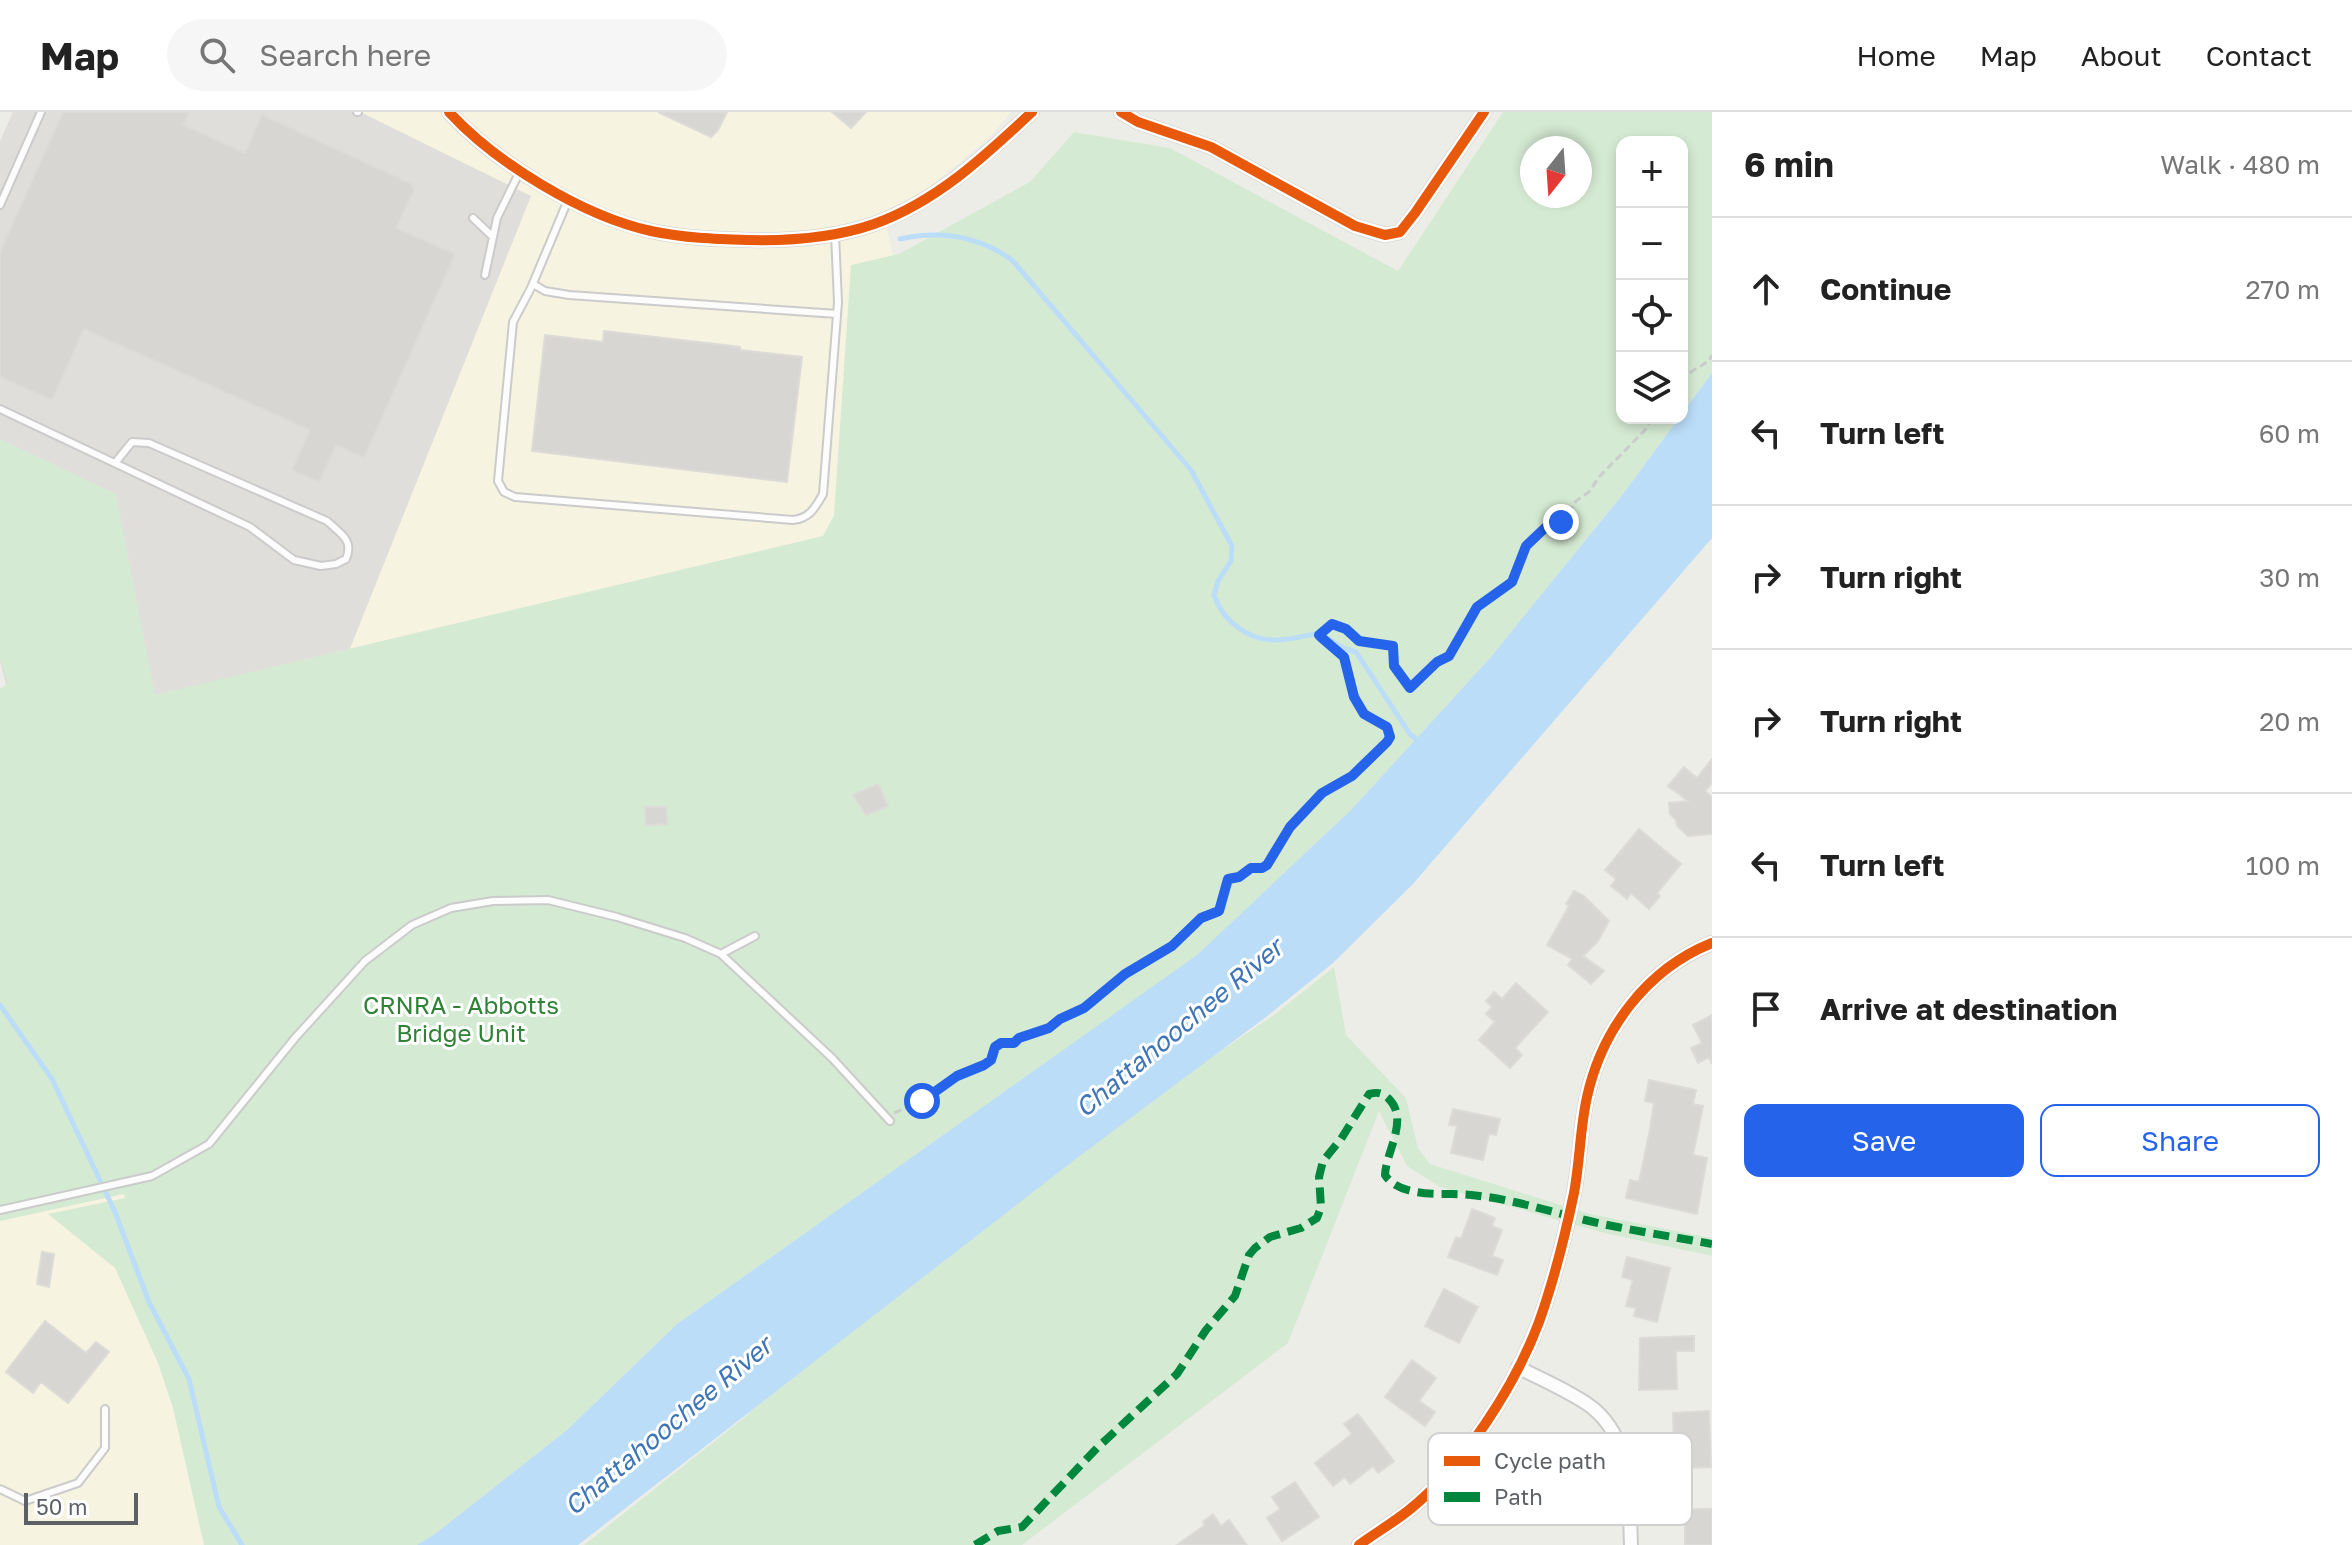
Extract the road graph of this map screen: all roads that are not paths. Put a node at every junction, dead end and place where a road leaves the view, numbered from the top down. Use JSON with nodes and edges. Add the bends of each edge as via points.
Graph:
{"nodes":[{"id":1,"x":41,"y":112,"type":"edge"},
{"id":2,"x":449,"y":112,"type":"edge"},
{"id":3,"x":1032,"y":112,"type":"edge"},
{"id":4,"x":1121,"y":112,"type":"edge"},
{"id":5,"x":1484,"y":112,"type":"edge"},
{"id":6,"x":520,"y":171,"type":"junction"},
{"id":7,"x":569,"y":199,"type":"junction"},
{"id":8,"x":0,"y":205,"type":"edge"},
{"id":9,"x":473,"y":218,"type":"dead end"},
{"id":10,"x":835,"y":234,"type":"junction"},
{"id":11,"x":493,"y":237,"type":"junction"},
{"id":12,"x":485,"y":275,"type":"dead end"},
{"id":13,"x":533,"y":284,"type":"junction"},
{"id":14,"x":837,"y":314,"type":"junction"},
{"id":15,"x":0,"y":409,"type":"edge"},
{"id":16,"x":115,"y":463,"type":"junction"},
{"id":17,"x":755,"y":936,"type":"dead end"},
{"id":18,"x":1712,"y":943,"type":"edge"},
{"id":19,"x":721,"y":954,"type":"junction"},
{"id":20,"x":890,"y":1121,"type":"dead end"},
{"id":21,"x":0,"y":1210,"type":"edge"},
{"id":22,"x":1518,"y":1367,"type":"junction"},
{"id":23,"x":105,"y":1409,"type":"dead end"},
{"id":24,"x":1476,"y":1433,"type":"edge"},
{"id":25,"x":1612,"y":1433,"type":"edge"},
{"id":26,"x":0,"y":1489,"type":"edge"},
{"id":27,"x":1428,"y":1491,"type":"edge"},
{"id":28,"x":1630,"y":1525,"type":"edge"},
{"id":29,"x":1359,"y":1545,"type":"edge"},
{"id":30,"x":1631,"y":1545,"type":"edge"}],
"edges":[{"from":1,"to":8,"type":"lane"},
{"from":2,"to":6,"type":"street","via":[[478,142]]},
{"from":3,"to":10,"type":"street","via":[[937,193],[875,223]]},
{"from":4,"to":5,"type":"street","via":[[1211,147],[1355,226],[1385,235],[1400,232]]},
{"from":6,"to":7,"type":"street"},
{"from":6,"to":11,"type":"lane"},
{"from":7,"to":10,"type":"street","via":[[648,230],[696,239],[781,241]]},
{"from":7,"to":13,"type":"lane"},
{"from":9,"to":11,"type":"lane"},
{"from":10,"to":14,"type":"lane"},
{"from":11,"to":12,"type":"lane"},
{"from":13,"to":14,"type":"lane","via":[[569,295]]},
{"from":13,"to":14,"type":"lane","via":[[513,322],[498,481],[515,497],[804,519],[823,494]]},
{"from":15,"to":16,"type":"lane"},
{"from":16,"to":16,"type":"lane","via":[[250,527],[294,560],[336,564],[351,549],[349,540],[327,521],[149,443],[132,442]]},
{"from":17,"to":19,"type":"lane"},
{"from":18,"to":22,"type":"street","via":[[1670,965],[1637,994],[1610,1034],[1587,1097],[1559,1260]]},
{"from":19,"to":20,"type":"lane","via":[[832,1058]]},
{"from":19,"to":21,"type":"lane","via":[[657,929],[548,900],[451,908],[412,925],[365,961],[209,1144],[152,1176]]},
{"from":22,"to":24,"type":"street"},
{"from":22,"to":25,"type":"street","via":[[1595,1409]]},
{"from":23,"to":26,"type":"lane","via":[[105,1448],[78,1483],[25,1501]]},
{"from":27,"to":29,"type":"street"},
{"from":28,"to":30,"type":"street"}]}
